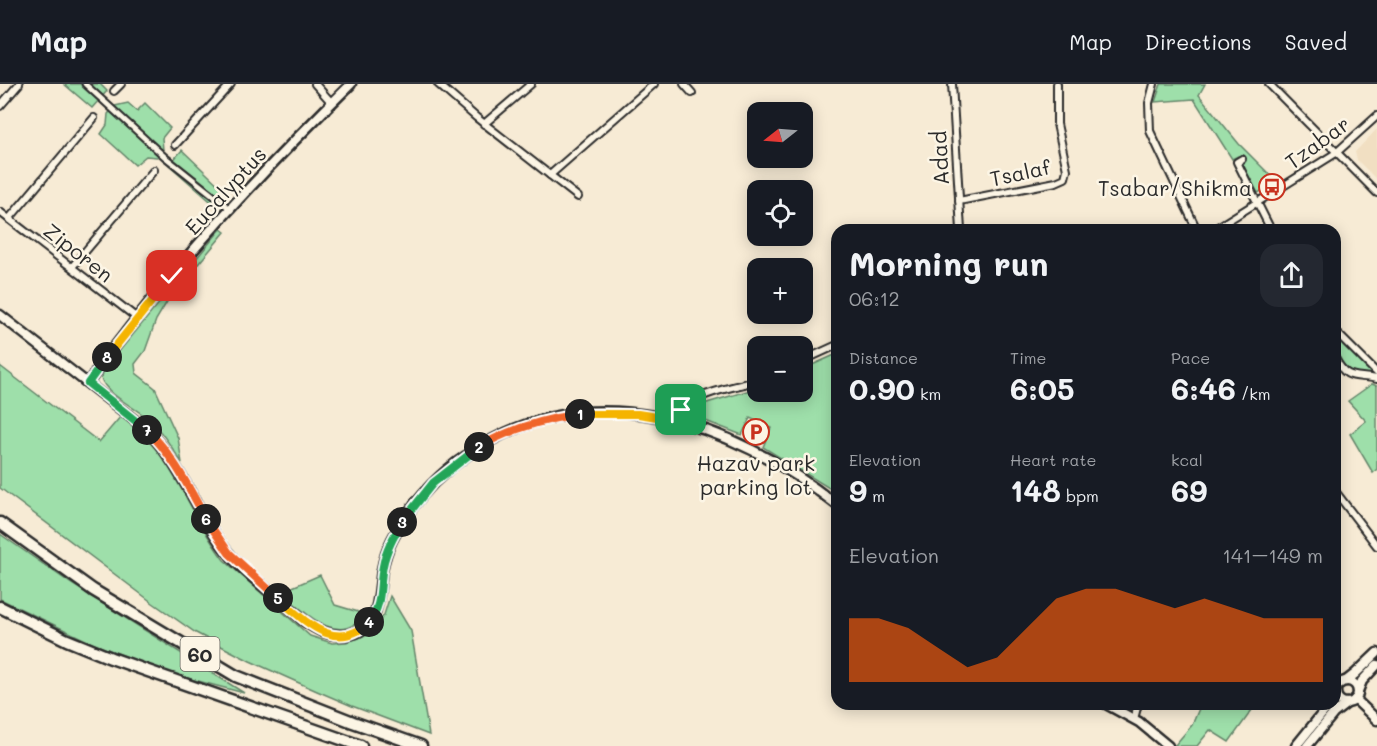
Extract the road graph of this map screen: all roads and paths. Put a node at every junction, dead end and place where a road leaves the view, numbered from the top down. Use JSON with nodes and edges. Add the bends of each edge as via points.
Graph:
{"nodes":[{"id":1,"x":20,"y":84,"type":"edge"},
{"id":2,"x":85,"y":84,"type":"edge"},
{"id":3,"x":121,"y":84,"type":"edge"},
{"id":4,"x":231,"y":84,"type":"edge"},
{"id":5,"x":315,"y":84,"type":"edge"},
{"id":6,"x":351,"y":84,"type":"edge"},
{"id":7,"x":438,"y":84,"type":"edge"},
{"id":8,"x":531,"y":84,"type":"edge"},
{"id":9,"x":654,"y":84,"type":"edge"},
{"id":10,"x":684,"y":84,"type":"edge"},
{"id":11,"x":952,"y":84,"type":"edge"},
{"id":12,"x":1057,"y":84,"type":"edge"},
{"id":13,"x":1154,"y":84,"type":"edge"},
{"id":14,"x":1269,"y":84,"type":"edge"},
{"id":15,"x":114,"y":91,"type":"dead end"},
{"id":16,"x":692,"y":93,"type":"dead end"},
{"id":17,"x":332,"y":103,"type":"junction"},
{"id":18,"x":0,"y":106,"type":"edge"},
{"id":19,"x":1377,"y":116,"type":"edge"},
{"id":20,"x":94,"y":118,"type":"dead end"},
{"id":21,"x":484,"y":124,"type":"junction"},
{"id":22,"x":176,"y":145,"type":"dead end"},
{"id":23,"x":1336,"y":152,"type":"junction"},
{"id":24,"x":1242,"y":159,"type":"dead end"},
{"id":25,"x":154,"y":170,"type":"dead end"},
{"id":26,"x":550,"y":175,"type":"junction"},
{"id":27,"x":1377,"y":193,"type":"edge"},
{"id":28,"x":578,"y":197,"type":"dead end"},
{"id":29,"x":958,"y":201,"type":"junction"},
{"id":30,"x":1258,"y":202,"type":"junction"},
{"id":31,"x":229,"y":208,"type":"junction"},
{"id":32,"x":0,"y":212,"type":"edge"},
{"id":33,"x":9,"y":219,"type":"junction"},
{"id":34,"x":960,"y":224,"type":"edge"},
{"id":35,"x":1194,"y":224,"type":"edge"},
{"id":36,"x":1223,"y":224,"type":"edge"},
{"id":37,"x":1268,"y":224,"type":"edge"},
{"id":38,"x":72,"y":267,"type":"junction"},
{"id":39,"x":0,"y":315,"type":"edge"},
{"id":40,"x":137,"y":318,"type":"junction"},
{"id":41,"x":1341,"y":337,"type":"edge"},
{"id":42,"x":831,"y":348,"type":"edge"},
{"id":43,"x":813,"y":356,"type":"edge"},
{"id":44,"x":1341,"y":369,"type":"edge"},
{"id":45,"x":1377,"y":373,"type":"edge"},
{"id":46,"x":1377,"y":379,"type":"edge"},
{"id":47,"x":88,"y":383,"type":"junction"},
{"id":48,"x":747,"y":383,"type":"edge"},
{"id":49,"x":676,"y":420,"type":"junction"},
{"id":50,"x":1341,"y":499,"type":"edge"},
{"id":51,"x":831,"y":501,"type":"edge"},
{"id":52,"x":0,"y":522,"type":"edge"},
{"id":53,"x":1377,"y":546,"type":"edge"},
{"id":54,"x":0,"y":609,"type":"edge"},
{"id":55,"x":1377,"y":653,"type":"edge"},
{"id":56,"x":1377,"y":665,"type":"edge"},
{"id":57,"x":1341,"y":684,"type":"edge"},
{"id":58,"x":1341,"y":685,"type":"edge"},
{"id":59,"x":1354,"y":698,"type":"junction"},
{"id":60,"x":1341,"y":699,"type":"edge"},
{"id":61,"x":1341,"y":708,"type":"edge"},
{"id":62,"x":1118,"y":710,"type":"edge"},
{"id":63,"x":1136,"y":710,"type":"edge"},
{"id":64,"x":1325,"y":710,"type":"edge"},
{"id":65,"x":1338,"y":710,"type":"edge"},
{"id":66,"x":1134,"y":719,"type":"junction"},
{"id":67,"x":1377,"y":720,"type":"edge"},
{"id":68,"x":1164,"y":745,"type":"edge"},
{"id":69,"x":361,"y":746,"type":"edge"},
{"id":70,"x":421,"y":746,"type":"edge"},
{"id":71,"x":1296,"y":746,"type":"edge"},
{"id":72,"x":1307,"y":746,"type":"edge"}],
"edges":[{"from":1,"to":18,"type":"street"},
{"from":2,"to":31,"type":"street","via":[[165,157]]},
{"from":3,"to":15,"type":"street"},
{"from":4,"to":22,"type":"street"},
{"from":5,"to":17,"type":"street"},
{"from":6,"to":17,"type":"street","name":"Eucalyptus"},
{"from":7,"to":21,"type":"street"},
{"from":8,"to":21,"type":"street"},
{"from":9,"to":26,"type":"street"},
{"from":10,"to":16,"type":"street"},
{"from":11,"to":29,"type":"street","name":"Adad"},
{"from":12,"to":29,"type":"street","name":"Tsalaf","via":[[1056,121],[1067,170],[1065,178]]},
{"from":13,"to":35,"type":"street","via":[[1148,113],[1150,131]]},
{"from":14,"to":23,"type":"street"},
{"from":17,"to":31,"type":"street","name":"Eucalyptus"},
{"from":19,"to":23,"type":"street","name":"Tzabar"},
{"from":20,"to":33,"type":"street"},
{"from":21,"to":26,"type":"street"},
{"from":23,"to":27,"type":"street"},
{"from":23,"to":30,"type":"street","name":"Tzabar"},
{"from":24,"to":30,"type":"street","via":[[1237,162]]},
{"from":25,"to":38,"type":"street"},
{"from":26,"to":28,"type":"street"},
{"from":29,"to":34,"type":"street","name":"Adad"},
{"from":30,"to":36,"type":"street","name":"Tzabar"},
{"from":30,"to":37,"type":"street"},
{"from":31,"to":40,"type":"street","name":"Eucalyptus"},
{"from":32,"to":33,"type":"street","name":"Ziporen"},
{"from":33,"to":38,"type":"street","name":"Ziporen"},
{"from":38,"to":40,"type":"street","name":"Ziporen"},
{"from":39,"to":47,"type":"street"},
{"from":40,"to":47,"type":"street","name":"Eucalyptus"},
{"from":41,"to":45,"type":"street"},
{"from":42,"to":43,"type":"street"},
{"from":44,"to":46,"type":"street","via":[[1347,375]]},
{"from":47,"to":49,"type":"street","via":[[160,444],[233,558],[309,624],[336,635],[357,632],[373,617],[392,540],[433,483],[480,447],[545,420],[596,413]]},
{"from":48,"to":49,"type":"street","via":[[693,400]]},
{"from":49,"to":51,"type":"street","via":[[755,451]]},
{"from":50,"to":53,"type":"street"},
{"from":52,"to":70,"type":"highway","number":"60","via":[[93,590],[236,676]]},
{"from":54,"to":69,"type":"highway","number":"60","via":[[111,658]]},
{"from":55,"to":57,"type":"street"},
{"from":56,"to":59,"type":"street","via":[[1362,681]]},
{"from":58,"to":59,"type":"street","via":[[1354,683]]},
{"from":59,"to":60,"type":"street"},
{"from":59,"to":61,"type":"street"},
{"from":59,"to":67,"type":"street"},
{"from":62,"to":66,"type":"street"},
{"from":63,"to":66,"type":"street"},
{"from":64,"to":71,"type":"street"},
{"from":65,"to":72,"type":"street"},
{"from":66,"to":68,"type":"street"}]}
